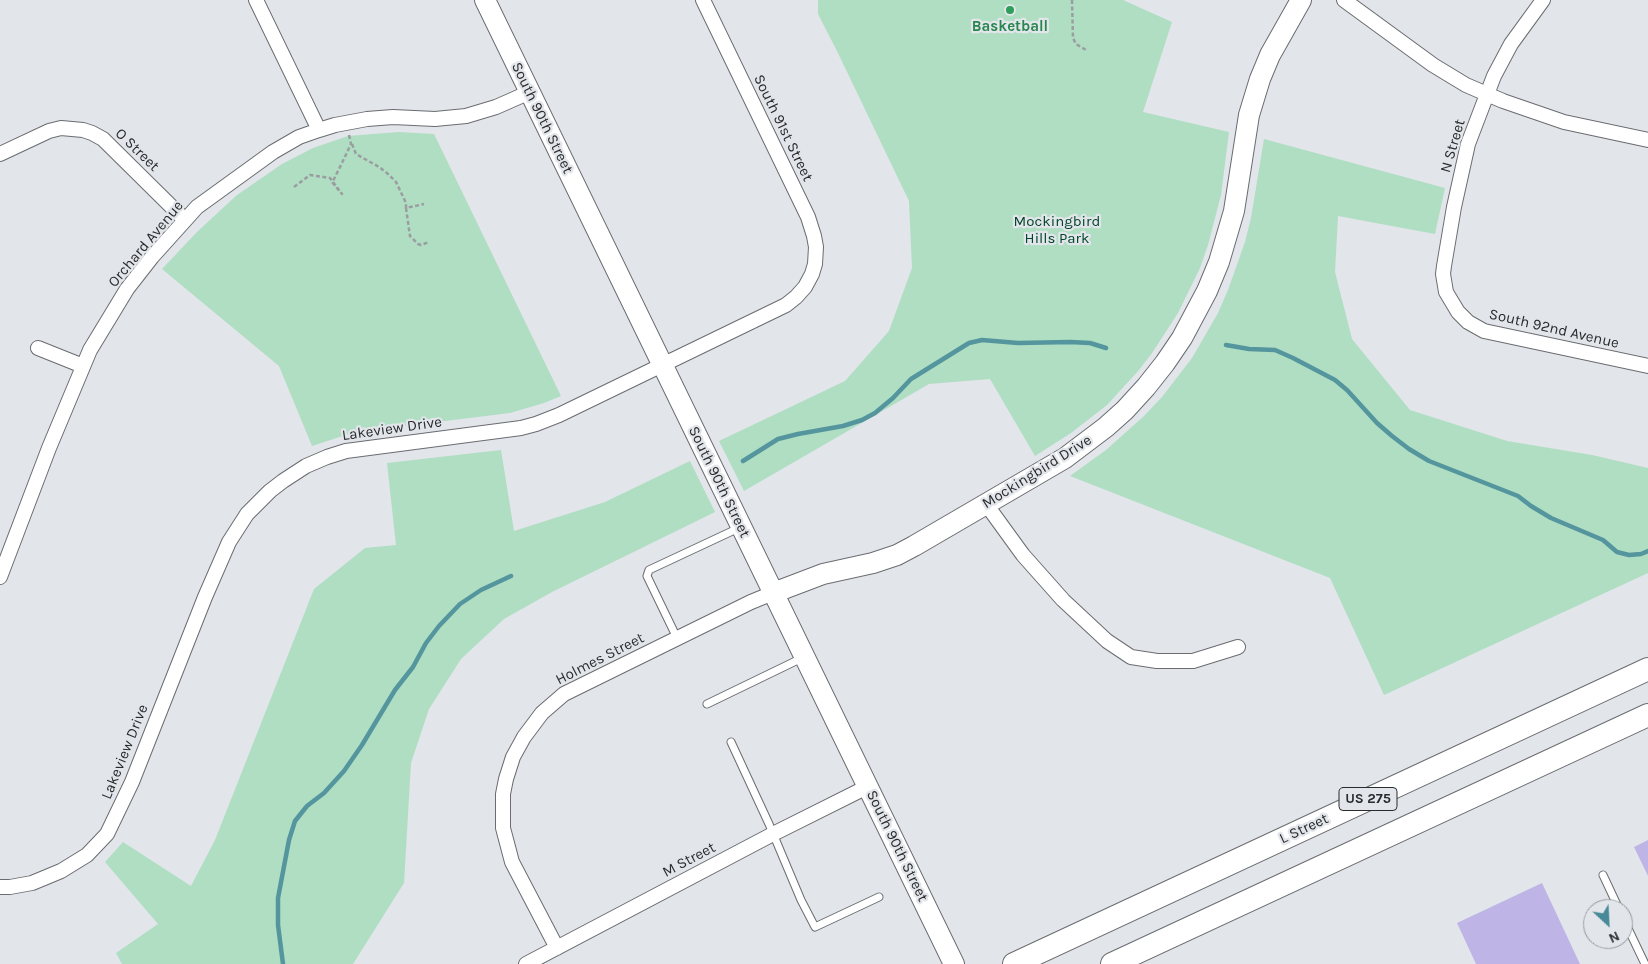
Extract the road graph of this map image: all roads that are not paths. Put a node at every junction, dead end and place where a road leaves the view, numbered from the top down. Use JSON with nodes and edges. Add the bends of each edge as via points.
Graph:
{"nodes":[{"id":1,"x":256,"y":0,"type":"edge"},
{"id":2,"x":485,"y":0,"type":"edge"},
{"id":3,"x":703,"y":0,"type":"edge"},
{"id":4,"x":1301,"y":0,"type":"edge"},
{"id":5,"x":1344,"y":0,"type":"edge"},
{"id":6,"x":1543,"y":0,"type":"edge"},
{"id":7,"x":530,"y":92,"type":"junction"},
{"id":8,"x":1487,"y":94,"type":"junction"},
{"id":9,"x":319,"y":130,"type":"junction"},
{"id":10,"x":1648,"y":140,"type":"edge"},
{"id":11,"x":0,"y":154,"type":"edge"},
{"id":12,"x":185,"y":220,"type":"junction"},
{"id":13,"x":812,"y":274,"type":"joint"},
{"id":14,"x":1458,"y":312,"type":"joint"},
{"id":15,"x":38,"y":348,"type":"dead end"},
{"id":16,"x":662,"y":365,"type":"junction"},
{"id":17,"x":83,"y":366,"type":"junction"},
{"id":18,"x":1648,"y":366,"type":"edge"},
{"id":19,"x":986,"y":504,"type":"junction"},
{"id":20,"x":741,"y":527,"type":"junction"},
{"id":21,"x":0,"y":577,"type":"edge"},
{"id":22,"x":773,"y":593,"type":"junction"},
{"id":23,"x":677,"y":638,"type":"junction"},
{"id":24,"x":1238,"y":646,"type":"dead end"},
{"id":25,"x":804,"y":656,"type":"junction"},
{"id":26,"x":1648,"y":669,"type":"edge"},
{"id":27,"x":707,"y":704,"type":"dead end"},
{"id":28,"x":1648,"y":715,"type":"edge"},
{"id":29,"x":731,"y":742,"type":"dead end"},
{"id":30,"x":869,"y":786,"type":"junction"},
{"id":31,"x":773,"y":834,"type":"junction"},
{"id":32,"x":1603,"y":875,"type":"dead end"},
{"id":33,"x":0,"y":887,"type":"edge"},
{"id":34,"x":879,"y":897,"type":"dead end"},
{"id":35,"x":1614,"y":899,"type":"edge"},
{"id":36,"x":1633,"y":939,"type":"edge"},
{"id":37,"x":557,"y":948,"type":"junction"},
{"id":38,"x":526,"y":964,"type":"edge"},
{"id":39,"x":954,"y":964,"type":"edge"},
{"id":40,"x":1014,"y":964,"type":"edge"},
{"id":41,"x":1112,"y":964,"type":"edge"},
{"id":42,"x":1645,"y":964,"type":"edge"}],
"edges":[{"from":1,"to":9,"type":"street"},
{"from":2,"to":7,"type":"street","name":"South 90th Street"},
{"from":3,"to":13,"type":"street","name":"South 91st Street","via":[[808,217],[816,247]]},
{"from":4,"to":19,"type":"street","name":"Mockingbird Drive","via":[[1260,79],[1249,115],[1234,211],[1226,240],[1207,291],[1182,338],[1146,387],[1106,427],[1065,458]]},
{"from":5,"to":8,"type":"street","via":[[1433,65]]},
{"from":6,"to":8,"type":"street","name":"N Street","via":[[1511,44]]},
{"from":7,"to":9,"type":"street","name":"Orchard Avenue","via":[[466,116],[367,119]]},
{"from":7,"to":16,"type":"street","name":"South 90th Street"},
{"from":8,"to":10,"type":"street","via":[[1564,122]]},
{"from":8,"to":14,"type":"street","name":"N Street","via":[[1468,144],[1444,266],[1446,292]]},
{"from":9,"to":12,"type":"street","name":"Orchard Avenue","via":[[273,152],[197,207]]},
{"from":11,"to":12,"type":"street","name":"O Street","via":[[49,131],[61,128],[83,130],[103,139]]},
{"from":12,"to":17,"type":"street","name":"Orchard Avenue","via":[[127,290]]},
{"from":13,"to":16,"type":"street","name":"Lakeview Drive","via":[[796,297],[786,305]]},
{"from":14,"to":18,"type":"street","name":"South 92nd Avenue","via":[[1484,331]]},
{"from":15,"to":17,"type":"street"},
{"from":16,"to":20,"type":"street","name":"South 90th Street"},
{"from":16,"to":33,"type":"street","name":"Lakeview Drive","via":[[536,424],[346,451],[306,466],[270,491],[247,514],[229,542],[132,782],[107,834],[87,855],[61,872],[32,883]]},
{"from":17,"to":21,"type":"street","name":"Orchard Avenue"},
{"from":19,"to":22,"type":"street","name":"Mockingbird Drive","via":[[897,555],[824,574]]},
{"from":19,"to":24,"type":"street","via":[[1023,555],[1064,600],[1130,657],[1193,661]]},
{"from":20,"to":22,"type":"street","name":"South 90th Street"},
{"from":20,"to":23,"type":"lane","via":[[649,570],[647,576]]},
{"from":22,"to":23,"type":"street","name":"Holmes Street"},
{"from":22,"to":25,"type":"street","name":"South 90th Street"},
{"from":23,"to":37,"type":"street","name":"Holmes Street","via":[[557,699],[524,737],[509,767],[502,818],[506,845]]},
{"from":25,"to":27,"type":"lane"},
{"from":25,"to":30,"type":"street","name":"South 90th Street"},
{"from":26,"to":40,"type":"main road","name":"L Street","number":"US 275"},
{"from":28,"to":41,"type":"main road","number":"US 275"},
{"from":29,"to":31,"type":"lane"},
{"from":30,"to":31,"type":"street","name":"M Street"},
{"from":30,"to":39,"type":"street","name":"South 90th Street"},
{"from":31,"to":34,"type":"lane","via":[[815,926]]},
{"from":31,"to":37,"type":"street","name":"M Street"},
{"from":32,"to":35,"type":"lane"},
{"from":36,"to":42,"type":"lane"},
{"from":37,"to":38,"type":"street","name":"M Street"}]}
